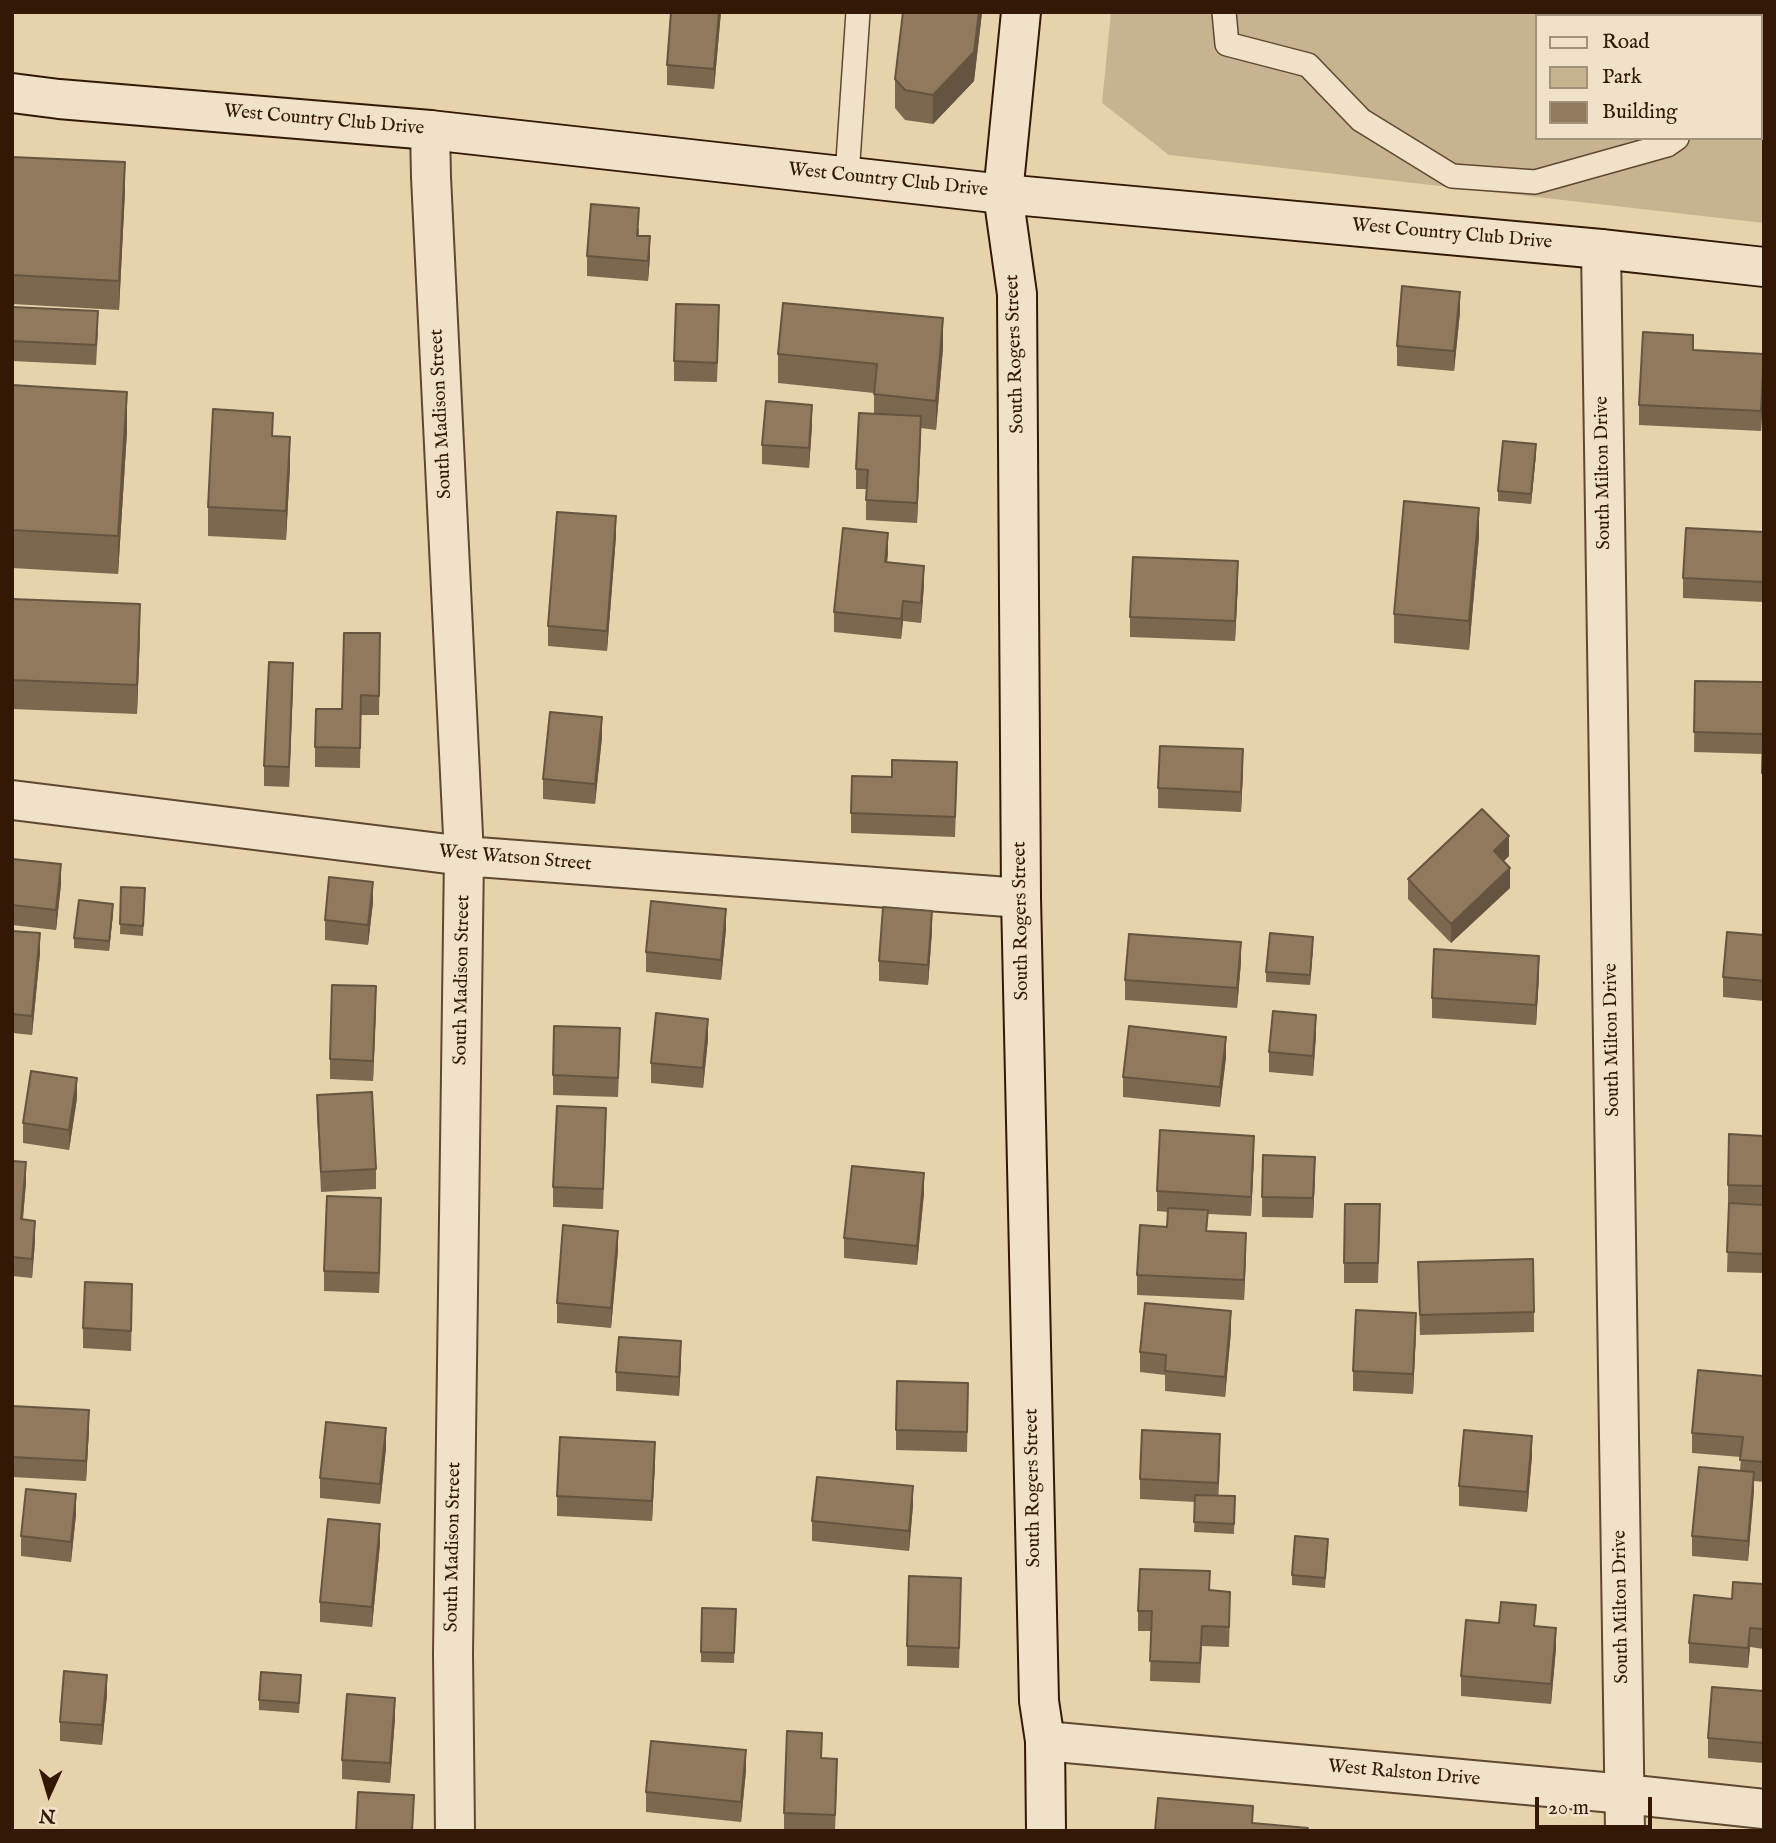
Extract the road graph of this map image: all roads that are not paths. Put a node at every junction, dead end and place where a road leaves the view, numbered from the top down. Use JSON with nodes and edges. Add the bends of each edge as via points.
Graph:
{"nodes":[{"id":1,"x":858,"y":12,"type":"edge"},
{"id":2,"x":1021,"y":12,"type":"edge"},
{"id":3,"x":1224,"y":12,"type":"edge"},
{"id":4,"x":12,"y":93,"type":"edge"},
{"id":5,"x":430,"y":130,"type":"junction"},
{"id":6,"x":1674,"y":140,"type":"edge"},
{"id":7,"x":847,"y":176,"type":"junction"},
{"id":8,"x":1003,"y":194,"type":"junction"},
{"id":9,"x":1601,"y":249,"type":"junction"},
{"id":10,"x":1764,"y":267,"type":"edge"},
{"id":11,"x":12,"y":800,"type":"edge"},
{"id":12,"x":464,"y":856,"type":"junction"},
{"id":13,"x":1021,"y":898,"type":"junction"},
{"id":14,"x":1045,"y":1741,"type":"junction"},
{"id":15,"x":1764,"y":1809,"type":"edge"},
{"id":16,"x":1625,"y":1812,"type":"edge"},
{"id":17,"x":455,"y":1831,"type":"edge"},
{"id":18,"x":1046,"y":1831,"type":"edge"}],
"edges":[{"from":1,"to":7,"type":"lane"},
{"from":2,"to":8,"type":"street","name":"South Rogers Street"},
{"from":3,"to":6,"type":"lane","via":[[1227,44],[1308,65],[1361,120],[1452,176],[1535,181]]},
{"from":4,"to":5,"type":"street","name":"West Country Club Drive"},
{"from":5,"to":7,"type":"street","name":"West Country Club Drive"},
{"from":5,"to":12,"type":"street","name":"South Madison Street"},
{"from":7,"to":8,"type":"street","name":"West Country Club Drive"},
{"from":8,"to":9,"type":"street","name":"West Country Club Drive"},
{"from":8,"to":13,"type":"street","name":"South Rogers Street","via":[[1017,294]]},
{"from":9,"to":10,"type":"street","name":"West Country Club Drive"},
{"from":9,"to":16,"type":"street","name":"South Milton Drive"},
{"from":11,"to":12,"type":"street","name":"West Watson Street"},
{"from":12,"to":13,"type":"street","name":"West Watson Street"},
{"from":12,"to":17,"type":"street","name":"South Madison Street","via":[[453,1653]]},
{"from":13,"to":14,"type":"street","name":"South Rogers Street","via":[[1039,1701]]},
{"from":14,"to":16,"type":"street","name":"West Ralston Drive"},
{"from":14,"to":18,"type":"street","name":"South Rogers Street"},
{"from":15,"to":16,"type":"street","name":"West Ralston Drive"}]}
